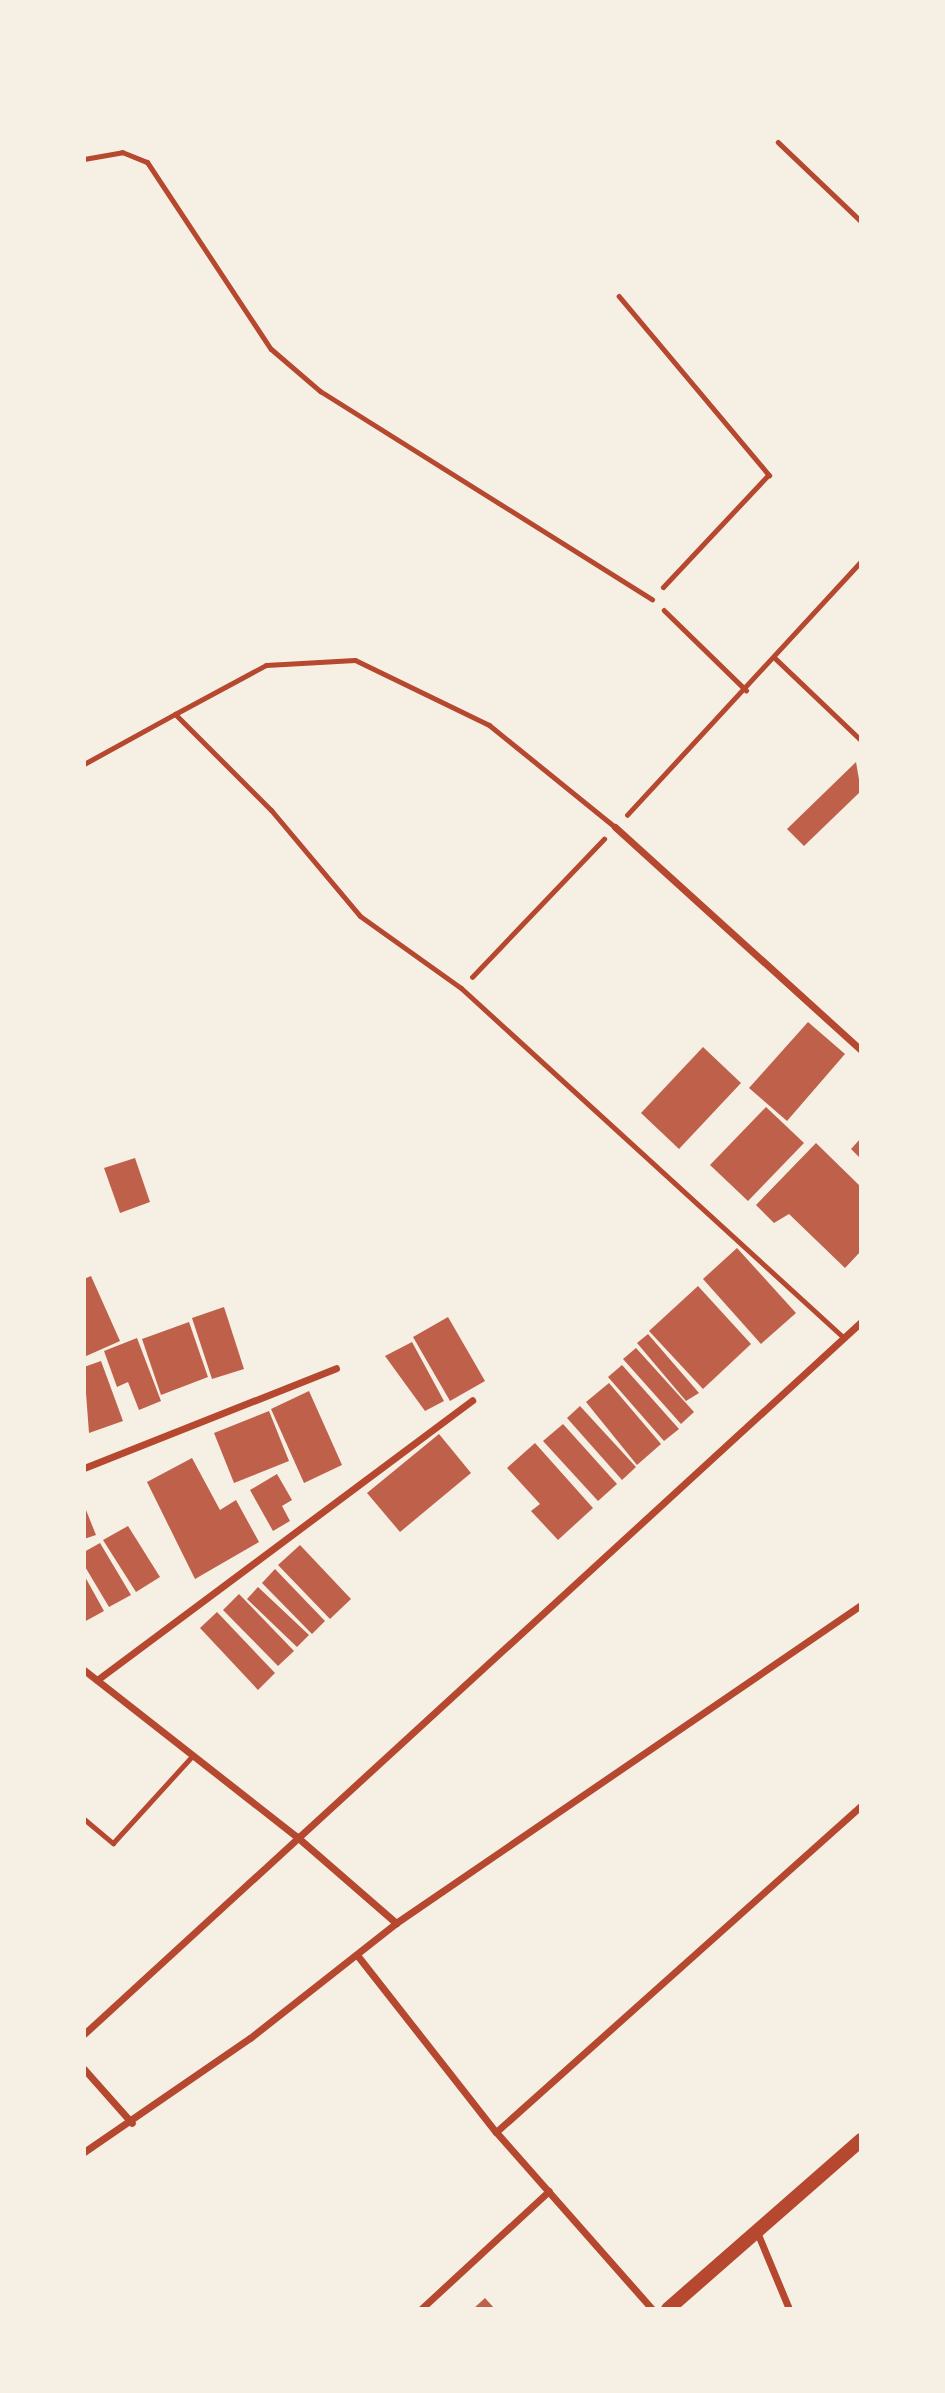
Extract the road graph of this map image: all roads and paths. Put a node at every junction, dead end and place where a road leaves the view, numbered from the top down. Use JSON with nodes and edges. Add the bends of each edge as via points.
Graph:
{"nodes":[{"id":1,"x":778,"y":142,"type":"dead end"},
{"id":2,"x":84,"y":159,"type":"edge"},
{"id":3,"x":861,"y":221,"type":"edge"},
{"id":4,"x":619,"y":296,"type":"dead end"},
{"id":5,"x":861,"y":561,"type":"edge"},
{"id":6,"x":652,"y":599,"type":"junction"},
{"id":7,"x":746,"y":690,"type":"dead end"},
{"id":8,"x":175,"y":714,"type":"junction"},
{"id":9,"x":861,"y":740,"type":"edge"},
{"id":10,"x":84,"y":764,"type":"edge"},
{"id":11,"x":615,"y":828,"type":"joint"},
{"id":12,"x":861,"y":1050,"type":"edge"},
{"id":13,"x":861,"y":1322,"type":"edge"},
{"id":14,"x":843,"y":1337,"type":"junction"},
{"id":15,"x":336,"y":1367,"type":"dead end"},
{"id":16,"x":472,"y":1400,"type":"dead end"},
{"id":17,"x":84,"y":1468,"type":"edge"},
{"id":18,"x":861,"y":1605,"type":"edge"},
{"id":19,"x":84,"y":1670,"type":"edge"},
{"id":20,"x":97,"y":1680,"type":"junction"},
{"id":21,"x":193,"y":1755,"type":"junction"},
{"id":22,"x":861,"y":1806,"type":"edge"},
{"id":23,"x":84,"y":1819,"type":"edge"},
{"id":24,"x":296,"y":1836,"type":"junction"},
{"id":25,"x":396,"y":1923,"type":"junction"},
{"id":26,"x":357,"y":1955,"type":"junction"},
{"id":27,"x":84,"y":2034,"type":"edge"},
{"id":28,"x":84,"y":2069,"type":"edge"},
{"id":29,"x":132,"y":2123,"type":"junction"},
{"id":30,"x":496,"y":2132,"type":"junction"},
{"id":31,"x":861,"y":2140,"type":"edge"},
{"id":32,"x":84,"y":2152,"type":"edge"},
{"id":33,"x":549,"y":2191,"type":"junction"},
{"id":34,"x":757,"y":2232,"type":"junction"},
{"id":35,"x":422,"y":2309,"type":"edge"},
{"id":36,"x":652,"y":2309,"type":"edge"},
{"id":37,"x":668,"y":2309,"type":"edge"},
{"id":38,"x":789,"y":2309,"type":"edge"}],
"edges":[{"from":1,"to":3,"type":"path"},
{"from":2,"to":6,"type":"lane","via":[[122,152],[147,162],[271,349],[320,391]]},
{"from":4,"to":6,"type":"path","via":[[769,475]]},
{"from":5,"to":9,"type":"path","via":[[776,659]]},
{"from":6,"to":7,"type":"path"},
{"from":8,"to":10,"type":"lane"},
{"from":8,"to":11,"type":"lane","via":[[266,665],[355,660],[489,725]]},
{"from":8,"to":14,"type":"lane","via":[[271,810],[360,916],[461,988]]},
{"from":11,"to":12,"type":"street"},
{"from":13,"to":14,"type":"street"},
{"from":14,"to":24,"type":"street"},
{"from":15,"to":17,"type":"street"},
{"from":16,"to":20,"type":"street"},
{"from":18,"to":25,"type":"street"},
{"from":19,"to":20,"type":"street"},
{"from":20,"to":21,"type":"street"},
{"from":21,"to":23,"type":"lane","via":[[113,1843]]},
{"from":21,"to":24,"type":"street"},
{"from":22,"to":30,"type":"street"},
{"from":24,"to":25,"type":"street"},
{"from":24,"to":27,"type":"street"},
{"from":25,"to":26,"type":"street"},
{"from":26,"to":29,"type":"street"},
{"from":26,"to":30,"type":"street"},
{"from":28,"to":29,"type":"street"},
{"from":29,"to":32,"type":"street"},
{"from":30,"to":33,"type":"street"},
{"from":31,"to":34,"type":"main road"},
{"from":33,"to":35,"type":"street"},
{"from":33,"to":36,"type":"street"},
{"from":34,"to":37,"type":"main road"},
{"from":34,"to":38,"type":"street"}]}
